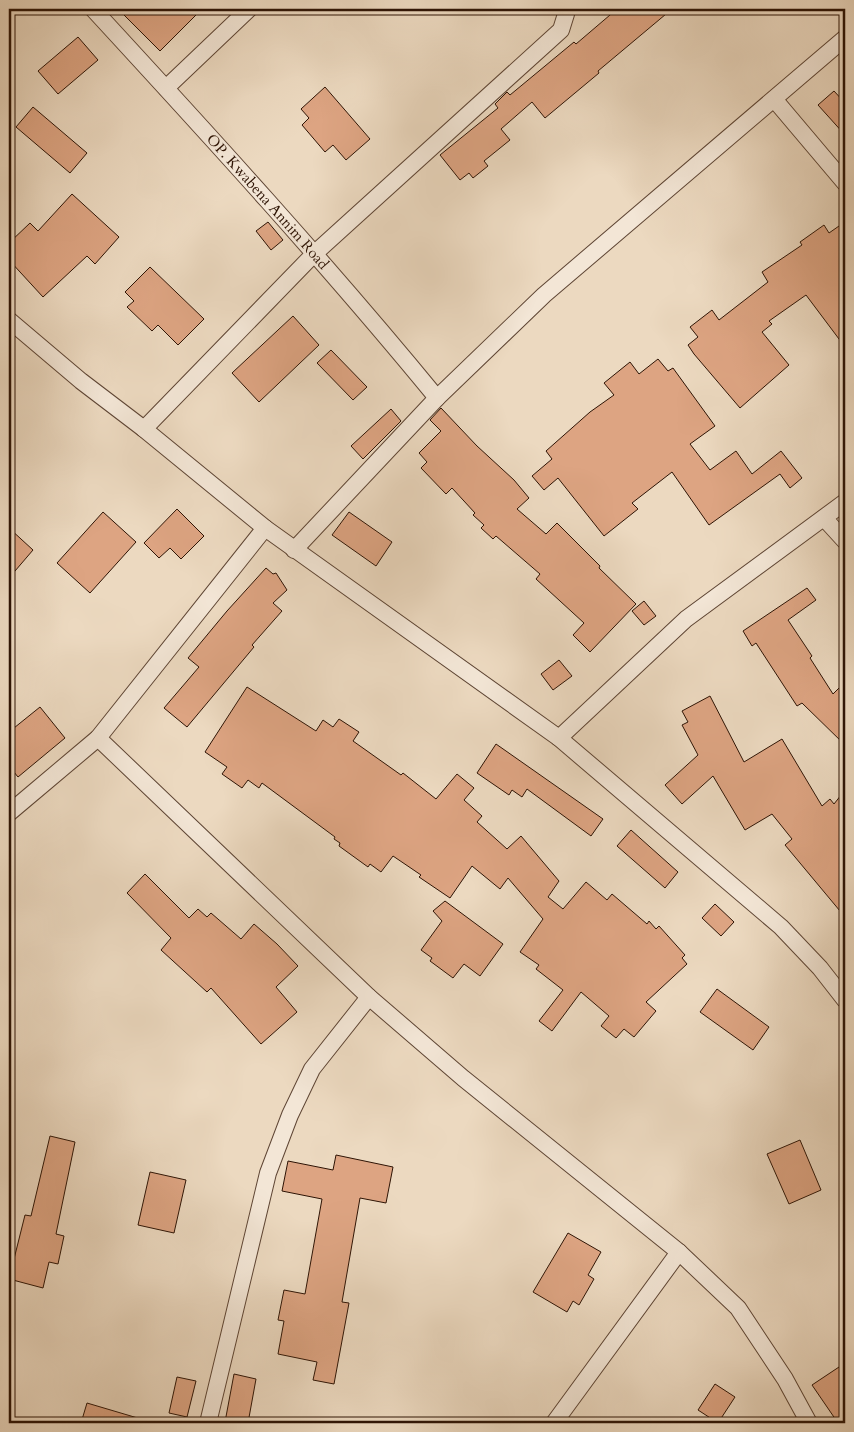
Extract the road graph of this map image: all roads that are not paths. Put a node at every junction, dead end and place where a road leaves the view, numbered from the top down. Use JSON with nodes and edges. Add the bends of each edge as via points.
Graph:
{"nodes":[{"id":1,"x":93,"y":9,"type":"edge"},
{"id":2,"x":248,"y":9,"type":"edge"},
{"id":3,"x":563,"y":9,"type":"edge"},
{"id":4,"x":845,"y":38,"type":"edge"},
{"id":5,"x":166,"y":88,"type":"junction"},
{"id":6,"x":774,"y":99,"type":"junction"},
{"id":7,"x":845,"y":183,"type":"edge"},
{"id":8,"x":314,"y":254,"type":"junction"},
{"id":9,"x":9,"y":320,"type":"edge"},
{"id":10,"x":437,"y":398,"type":"junction"},
{"id":11,"x":144,"y":429,"type":"junction"},
{"id":12,"x":845,"y":502,"type":"edge"},
{"id":13,"x":824,"y":518,"type":"junction"},
{"id":14,"x":265,"y":528,"type":"junction"},
{"id":15,"x":845,"y":542,"type":"edge"},
{"id":16,"x":294,"y":550,"type":"junction"},
{"id":17,"x":98,"y":738,"type":"junction"},
{"id":18,"x":560,"y":738,"type":"junction"},
{"id":19,"x":9,"y":813,"type":"edge"},
{"id":20,"x":369,"y":997,"type":"junction"},
{"id":21,"x":845,"y":1000,"type":"edge"},
{"id":22,"x":679,"y":1252,"type":"junction"},
{"id":23,"x":208,"y":1423,"type":"edge"},
{"id":24,"x":554,"y":1423,"type":"edge"},
{"id":25,"x":809,"y":1423,"type":"edge"}],
"edges":[{"from":1,"to":5,"type":"street","name":"OP. Kwabena Annim Road"},
{"from":2,"to":5,"type":"street"},
{"from":3,"to":8,"type":"street","via":[[566,14],[561,30]]},
{"from":4,"to":6,"type":"street"},
{"from":5,"to":8,"type":"street","name":"OP. Kwabena Annim Road"},
{"from":6,"to":7,"type":"street"},
{"from":6,"to":10,"type":"street","via":[[544,295]]},
{"from":8,"to":10,"type":"street","name":"OP. Kwabena Annim Road"},
{"from":8,"to":11,"type":"street"},
{"from":9,"to":11,"type":"street"},
{"from":10,"to":16,"type":"street"},
{"from":11,"to":14,"type":"street"},
{"from":12,"to":13,"type":"street"},
{"from":13,"to":15,"type":"street"},
{"from":13,"to":18,"type":"street","via":[[686,619]]},
{"from":14,"to":16,"type":"street"},
{"from":14,"to":17,"type":"street"},
{"from":16,"to":18,"type":"street"},
{"from":17,"to":19,"type":"street"},
{"from":17,"to":20,"type":"street"},
{"from":18,"to":21,"type":"street","via":[[781,927]]},
{"from":20,"to":22,"type":"street","via":[[463,1078]]},
{"from":20,"to":23,"type":"street","via":[[312,1069],[268,1173]]},
{"from":22,"to":24,"type":"street"},
{"from":22,"to":25,"type":"street","via":[[738,1308],[785,1379]]}]}
